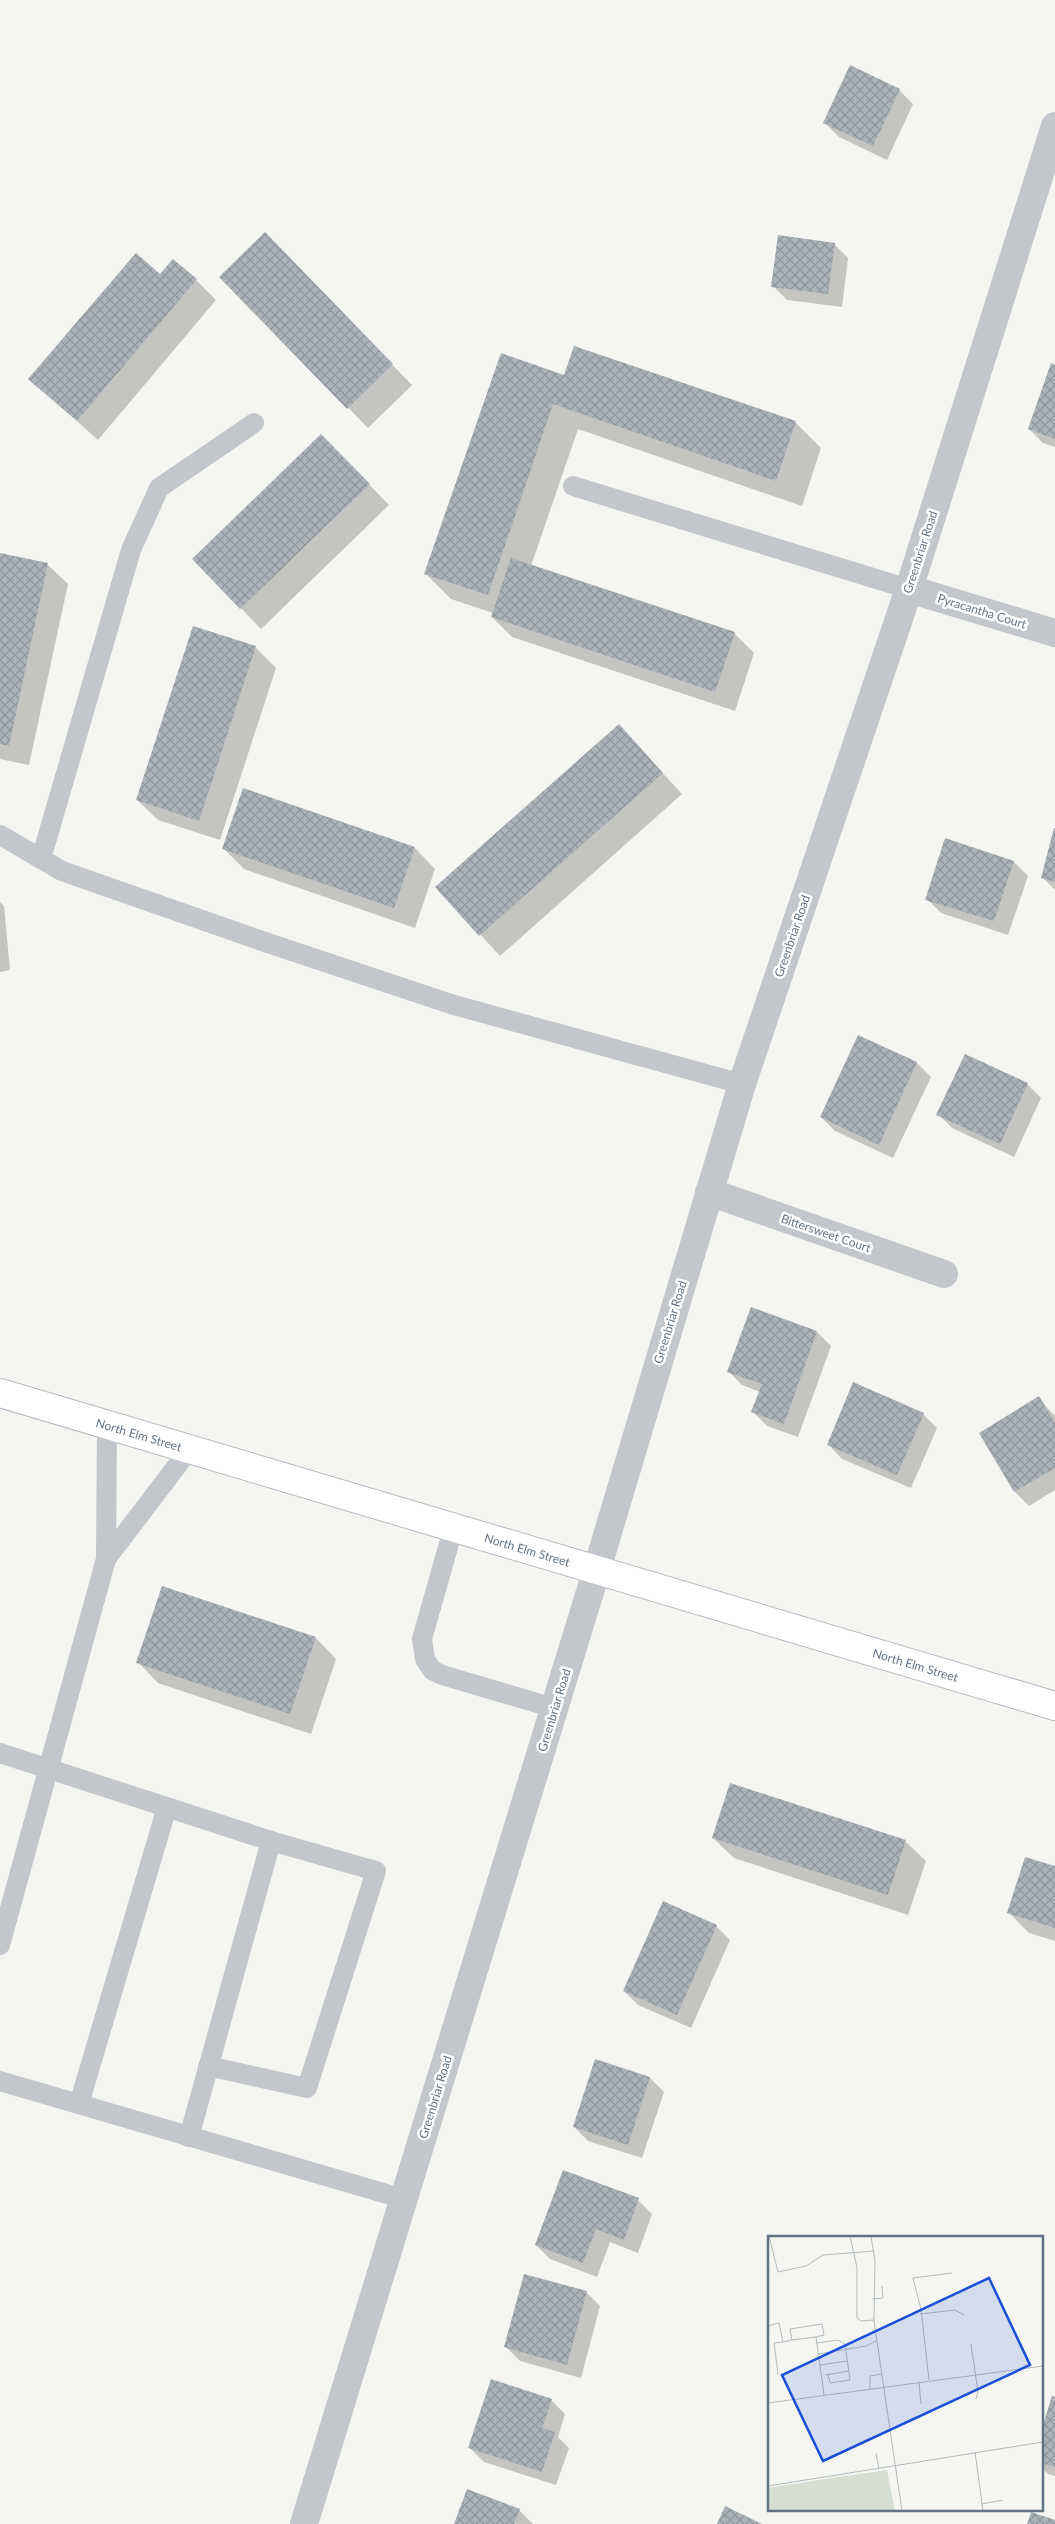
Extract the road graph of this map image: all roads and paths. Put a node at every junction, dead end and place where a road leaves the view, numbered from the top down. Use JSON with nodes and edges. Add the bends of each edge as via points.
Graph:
{"nodes":[{"id":1,"x":1055,"y":126,"type":"edge"},
{"id":2,"x":254,"y":423,"type":"dead end"},
{"id":3,"x":573,"y":486,"type":"dead end"},
{"id":4,"x":909,"y":589,"type":"junction"},
{"id":5,"x":1055,"y":633,"type":"edge"},
{"id":6,"x":0,"y":835,"type":"edge"},
{"id":7,"x":41,"y":859,"type":"junction"},
{"id":8,"x":742,"y":1084,"type":"junction"},
{"id":9,"x":709,"y":1192,"type":"junction"},
{"id":10,"x":944,"y":1274,"type":"dead end"},
{"id":11,"x":0,"y":1393,"type":"edge"},
{"id":12,"x":107,"y":1426,"type":"junction"},
{"id":13,"x":189,"y":1450,"type":"junction"},
{"id":14,"x":454,"y":1526,"type":"junction"},
{"id":15,"x":106,"y":1559,"type":"junction"},
{"id":16,"x":597,"y":1569,"type":"junction"},
{"id":17,"x":1055,"y":1706,"type":"edge"},
{"id":18,"x":554,"y":1708,"type":"junction"},
{"id":19,"x":0,"y":1753,"type":"edge"},
{"id":20,"x":50,"y":1769,"type":"junction"},
{"id":21,"x":166,"y":1807,"type":"junction"},
{"id":22,"x":271,"y":1841,"type":"junction"},
{"id":23,"x":0,"y":1945,"type":"edge"},
{"id":24,"x":208,"y":2066,"type":"junction"},
{"id":25,"x":0,"y":2081,"type":"edge"},
{"id":26,"x":78,"y":2104,"type":"junction"},
{"id":27,"x":189,"y":2137,"type":"junction"},
{"id":28,"x":404,"y":2199,"type":"junction"},
{"id":29,"x":304,"y":2524,"type":"edge"}],
"edges":[{"from":1,"to":4,"type":"street","name":"Greenbriar Road"},
{"from":2,"to":7,"type":"lane","via":[[159,488],[131,550]]},
{"from":3,"to":4,"type":"lane"},
{"from":4,"to":5,"type":"street","name":"Pyracantha Court"},
{"from":4,"to":8,"type":"street","name":"Greenbriar Road"},
{"from":6,"to":7,"type":"lane"},
{"from":7,"to":8,"type":"lane","via":[[62,871],[454,1005]]},
{"from":8,"to":9,"type":"street","name":"Greenbriar Road"},
{"from":9,"to":10,"type":"street","name":"Bittersweet Court"},
{"from":9,"to":16,"type":"street","name":"Greenbriar Road"},
{"from":11,"to":12,"type":"main road","name":"North Elm Street"},
{"from":12,"to":13,"type":"main road","name":"North Elm Street"},
{"from":12,"to":15,"type":"lane"},
{"from":13,"to":14,"type":"main road","name":"North Elm Street"},
{"from":13,"to":15,"type":"lane"},
{"from":14,"to":16,"type":"main road","name":"North Elm Street"},
{"from":14,"to":18,"type":"lane","via":[[422,1639],[425,1659],[432,1670],[442,1675]]},
{"from":15,"to":20,"type":"lane"},
{"from":16,"to":17,"type":"main road","name":"North Elm Street"},
{"from":16,"to":18,"type":"street","name":"Greenbriar Road"},
{"from":18,"to":28,"type":"street","name":"Greenbriar Road"},
{"from":19,"to":20,"type":"lane"},
{"from":20,"to":21,"type":"lane"},
{"from":20,"to":23,"type":"lane"},
{"from":21,"to":22,"type":"lane"},
{"from":21,"to":26,"type":"lane"},
{"from":22,"to":24,"type":"lane"},
{"from":22,"to":24,"type":"lane","via":[[376,1871],[307,2088]]},
{"from":24,"to":27,"type":"lane"},
{"from":25,"to":26,"type":"lane"},
{"from":26,"to":27,"type":"lane"},
{"from":27,"to":28,"type":"lane"},
{"from":28,"to":29,"type":"street","name":"Greenbriar Road"}]}
